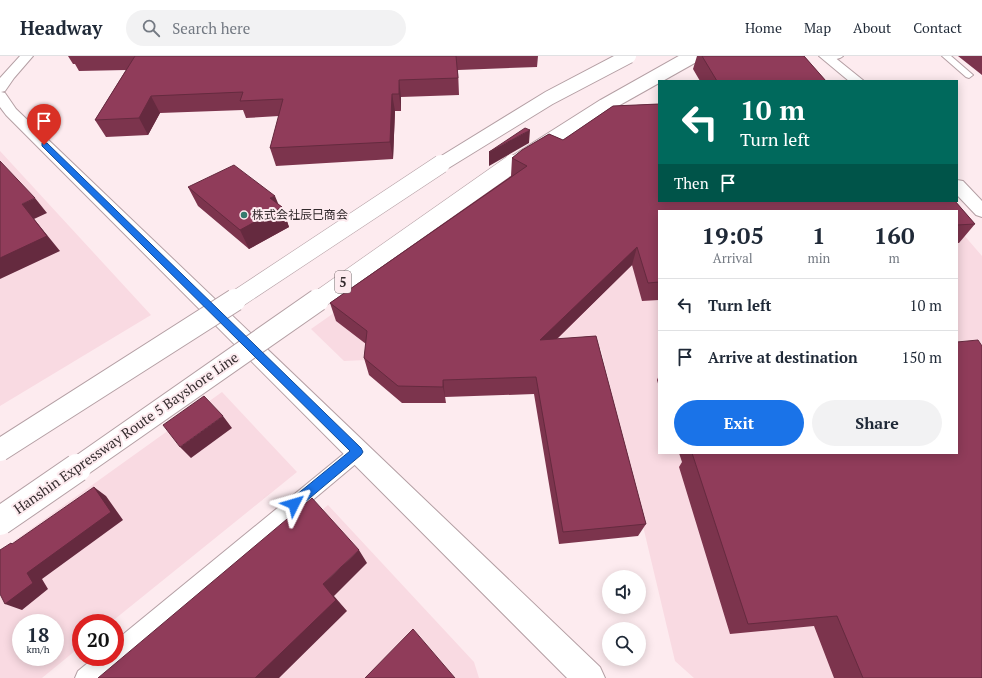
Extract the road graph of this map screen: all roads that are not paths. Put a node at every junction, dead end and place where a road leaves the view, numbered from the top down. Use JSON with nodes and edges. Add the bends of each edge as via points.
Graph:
{"nodes":[{"id":1,"x":27,"y":56,"type":"edge"},
{"id":2,"x":628,"y":56,"type":"edge"},
{"id":3,"x":693,"y":56,"type":"edge"},
{"id":4,"x":830,"y":56,"type":"edge"},
{"id":5,"x":946,"y":56,"type":"edge"},
{"id":6,"x":969,"y":75,"type":"dead end"},
{"id":7,"x":856,"y":80,"type":"edge"},
{"id":8,"x":2,"y":99,"type":"edge"},
{"id":9,"x":958,"y":186,"type":"edge"},
{"id":10,"x":982,"y":211,"type":"edge"},
{"id":11,"x":0,"y":450,"type":"edge"},
{"id":12,"x":358,"y":452,"type":"junction"},
{"id":13,"x":0,"y":521,"type":"edge"},
{"id":14,"x":124,"y":646,"type":"edge"},
{"id":15,"x":99,"y":666,"type":"edge"},
{"id":16,"x":576,"y":672,"type":"edge"},
{"id":17,"x":84,"y":678,"type":"edge"}],
"edges":[{"from":1,"to":8,"type":"main road","via":[[9,75]]},
{"from":2,"to":11,"type":"main road","bridge":true,"via":[[472,144],[178,338]]},
{"from":3,"to":13,"type":"main road","name":"Hanshin Expressway Route 5 Bayshore Line","number":"5","bridge":true,"via":[[572,124],[509,165],[214,374]]},
{"from":4,"to":7,"type":"main road"},
{"from":5,"to":6,"type":"lane"},
{"from":8,"to":12,"type":"main road"},
{"from":9,"to":10,"type":"main road"},
{"from":12,"to":14,"type":"lane"},
{"from":12,"to":16,"type":"main road"},
{"from":15,"to":17,"type":"lane"}]}
